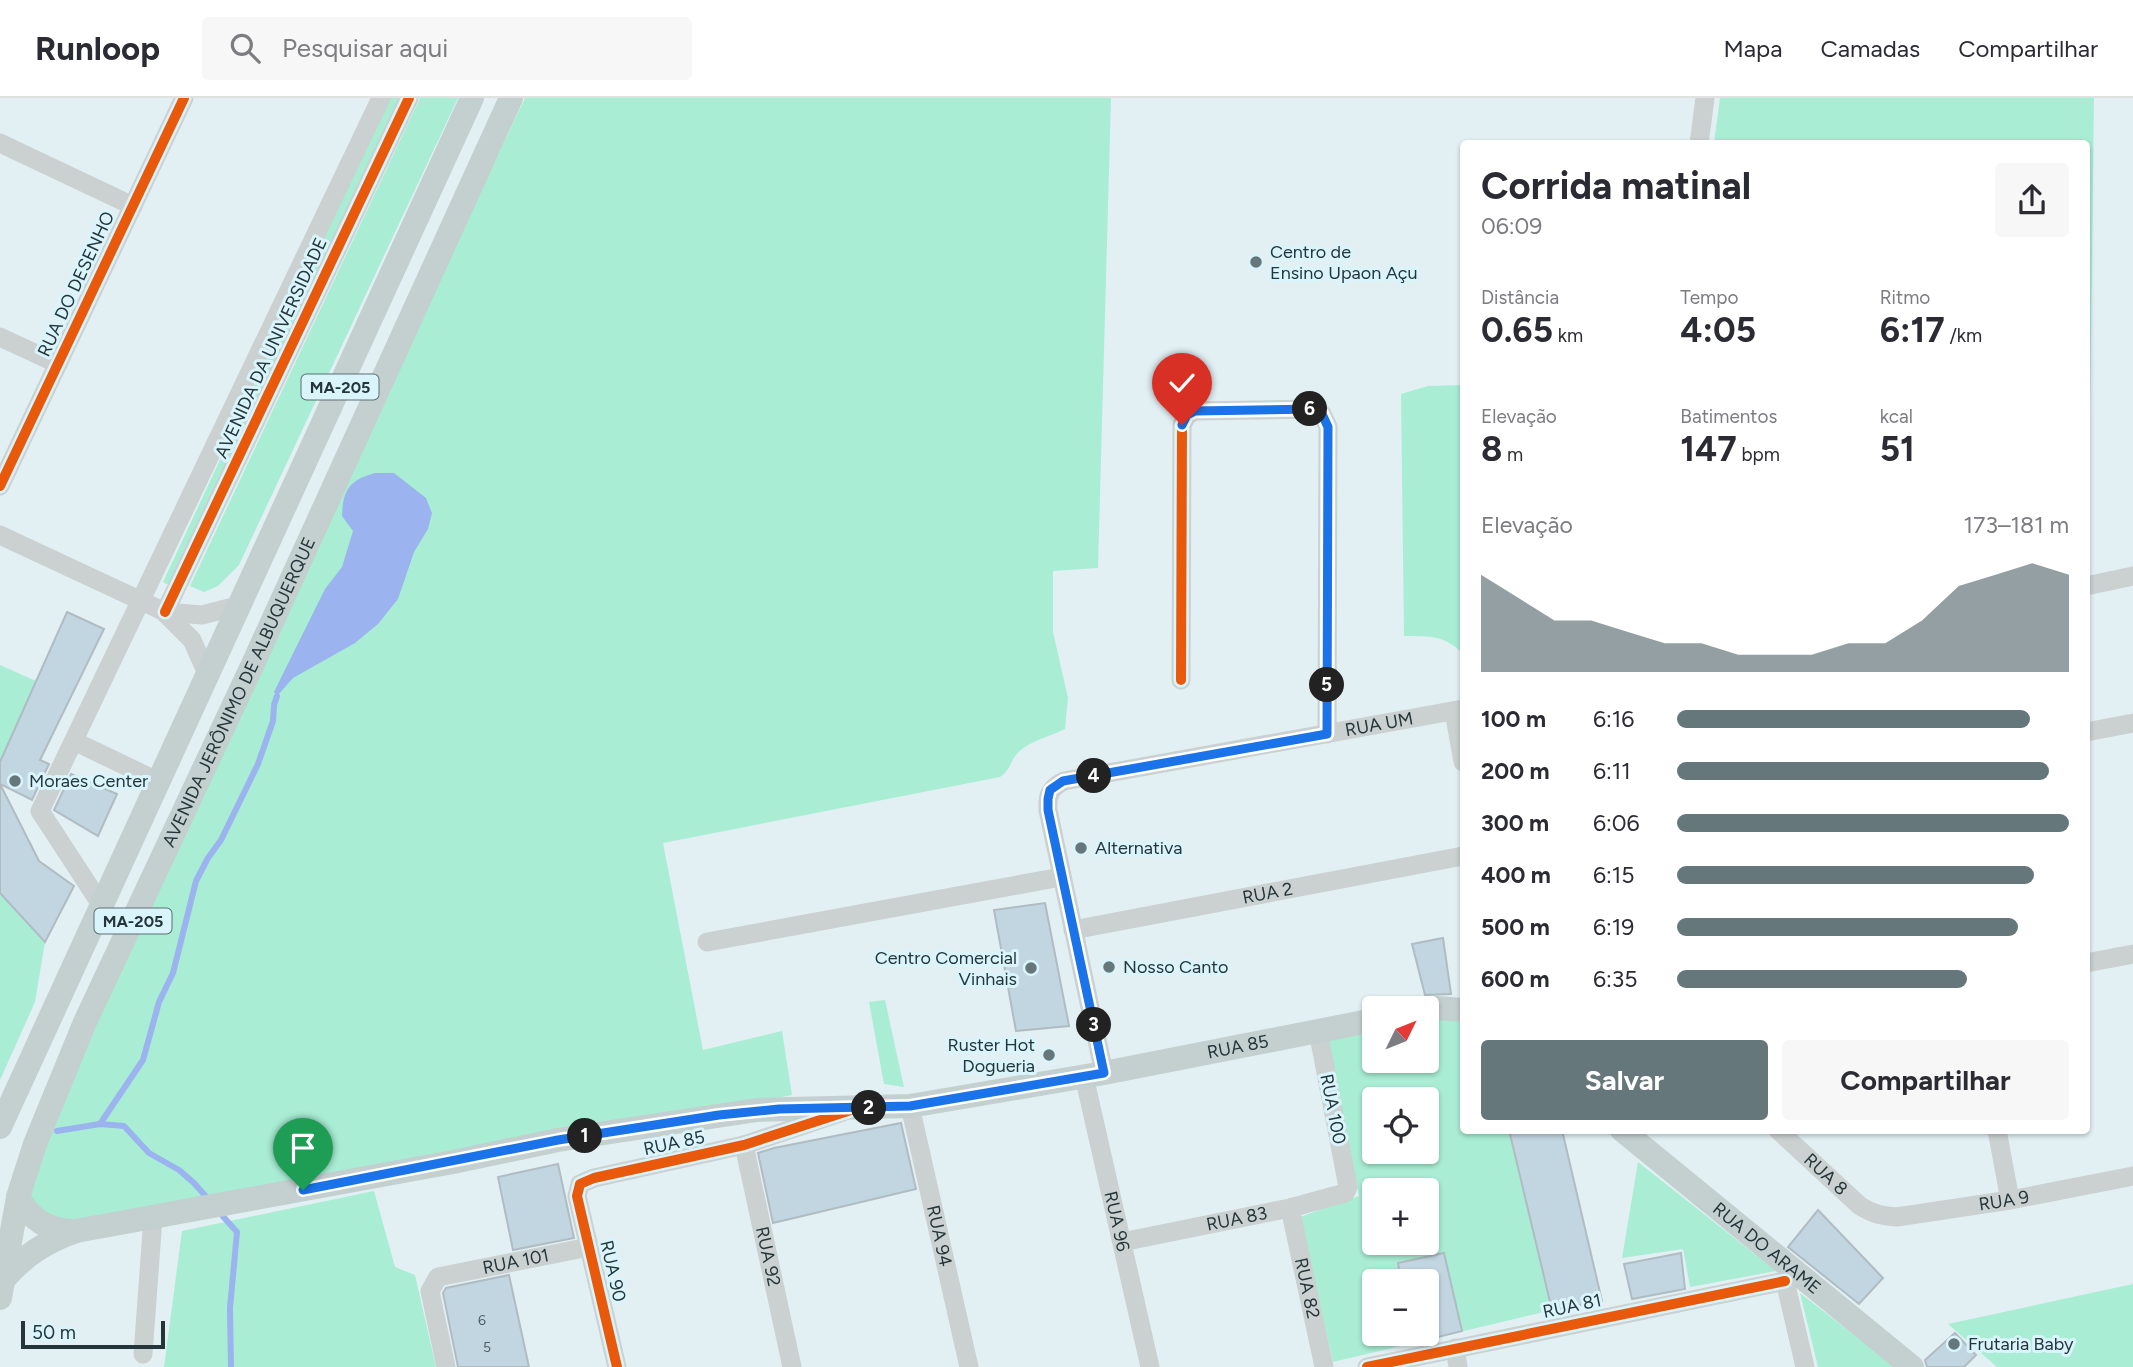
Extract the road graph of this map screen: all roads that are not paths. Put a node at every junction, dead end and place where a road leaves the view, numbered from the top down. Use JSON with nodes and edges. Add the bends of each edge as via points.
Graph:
{"nodes":[{"id":1,"x":184,"y":98,"type":"edge"},
{"id":2,"x":381,"y":98,"type":"edge"},
{"id":3,"x":409,"y":98,"type":"edge"},
{"id":4,"x":472,"y":98,"type":"edge"},
{"id":5,"x":511,"y":98,"type":"edge"},
{"id":6,"x":1705,"y":98,"type":"edge"},
{"id":7,"x":1700,"y":140,"type":"edge"},
{"id":8,"x":0,"y":143,"type":"edge"},
{"id":9,"x":133,"y":206,"type":"junction"},
{"id":10,"x":0,"y":337,"type":"edge"},
{"id":11,"x":58,"y":364,"type":"junction"},
{"id":12,"x":0,"y":486,"type":"edge"},
{"id":13,"x":0,"y":536,"type":"edge"},
{"id":14,"x":2133,"y":576,"type":"edge"},
{"id":15,"x":2090,"y":585,"type":"edge"},
{"id":16,"x":141,"y":602,"type":"junction"},
{"id":17,"x":241,"y":605,"type":"junction"},
{"id":18,"x":165,"y":612,"type":"junction"},
{"id":19,"x":208,"y":676,"type":"junction"},
{"id":20,"x":1181,"y":680,"type":"dead end"},
{"id":21,"x":1458,"y":710,"type":"edge"},
{"id":22,"x":2133,"y":723,"type":"edge"},
{"id":23,"x":1460,"y":731,"type":"edge"},
{"id":24,"x":2090,"y":731,"type":"edge"},
{"id":25,"x":1327,"y":734,"type":"junction"},
{"id":26,"x":74,"y":741,"type":"junction"},
{"id":27,"x":159,"y":782,"type":"junction"},
{"id":28,"x":1050,"y":790,"type":"joint"},
{"id":29,"x":1460,"y":857,"type":"edge"},
{"id":30,"x":1061,"y":877,"type":"junction"},
{"id":31,"x":102,"y":906,"type":"junction"},
{"id":32,"x":1073,"y":930,"type":"junction"},
{"id":33,"x":707,"y":942,"type":"dead end"},
{"id":34,"x":2133,"y":954,"type":"edge"},
{"id":35,"x":2090,"y":962,"type":"edge"},
{"id":36,"x":1439,"y":1008,"type":"edge"},
{"id":37,"x":1460,"y":1010,"type":"edge"},
{"id":38,"x":1362,"y":1022,"type":"edge"},
{"id":39,"x":1318,"y":1031,"type":"junction"},
{"id":40,"x":1094,"y":1074,"type":"junction"},
{"id":41,"x":910,"y":1106,"type":"junction"},
{"id":42,"x":854,"y":1109,"type":"junction"},
{"id":43,"x":0,"y":1127,"type":"edge"},
{"id":44,"x":1627,"y":1134,"type":"edge"},
{"id":45,"x":1782,"y":1134,"type":"edge"},
{"id":46,"x":1998,"y":1134,"type":"edge"},
{"id":47,"x":744,"y":1145,"type":"junction"},
{"id":48,"x":2133,"y":1176,"type":"edge"},
{"id":49,"x":580,"y":1184,"type":"joint"},
{"id":50,"x":1348,"y":1187,"type":"joint"},
{"id":51,"x":18,"y":1197,"type":"junction"},
{"id":52,"x":2010,"y":1200,"type":"junction"},
{"id":53,"x":1290,"y":1208,"type":"junction"},
{"id":54,"x":1874,"y":1215,"type":"joint"},
{"id":55,"x":153,"y":1218,"type":"junction"},
{"id":56,"x":76,"y":1231,"type":"junction"},
{"id":57,"x":1122,"y":1242,"type":"junction"},
{"id":58,"x":589,"y":1247,"type":"junction"},
{"id":59,"x":1789,"y":1276,"type":"junction"},
{"id":60,"x":2,"y":1289,"type":"edge"},
{"id":61,"x":143,"y":1354,"type":"dead end"},
{"id":62,"x":1456,"y":1358,"type":"edge"},
{"id":63,"x":446,"y":1367,"type":"edge"},
{"id":64,"x":617,"y":1367,"type":"edge"},
{"id":65,"x":792,"y":1367,"type":"edge"},
{"id":66,"x":969,"y":1367,"type":"edge"},
{"id":67,"x":1150,"y":1367,"type":"edge"},
{"id":68,"x":1324,"y":1367,"type":"edge"},
{"id":69,"x":1367,"y":1367,"type":"edge"},
{"id":70,"x":1805,"y":1367,"type":"edge"},
{"id":71,"x":1912,"y":1367,"type":"edge"}],
"edges":[{"from":1,"to":9,"type":"street","name":"RUA DO DESENHO"},
{"from":2,"to":16,"type":"street","name":"AVENIDA DA UNIVERSIDADE"},
{"from":3,"to":18,"type":"street","name":"AVENIDA DA UNIVERSIDADE"},
{"from":4,"to":17,"type":"main road","name":"AVENIDA JERÔNIMO DE ALBUQUERQUE","number":"MA-205"},
{"from":5,"to":51,"type":"main road","name":"AVENIDA JERÔNIMO DE ALBUQUERQUE","number":"MA-205","via":[[85,1022]]},
{"from":6,"to":7,"type":"street"},
{"from":8,"to":9,"type":"street"},
{"from":9,"to":11,"type":"street","name":"RUA DO DESENHO"},
{"from":10,"to":11,"type":"street"},
{"from":11,"to":12,"type":"street","name":"RUA DO DESENHO"},
{"from":13,"to":16,"type":"street"},
{"from":14,"to":15,"type":"street"},
{"from":16,"to":18,"type":"street"},
{"from":16,"to":26,"type":"street","name":"AVENIDA DA UNIVERSIDADE"},
{"from":17,"to":18,"type":"street","via":[[193,615]]},
{"from":17,"to":19,"type":"main road","name":"AVENIDA JERÔNIMO DE ALBUQUERQUE","number":"MA-205"},
{"from":18,"to":19,"type":"street","via":[[192,640]]},
{"from":19,"to":27,"type":"main road","name":"AVENIDA JERÔNIMO DE ALBUQUERQUE","number":"MA-205"},
{"from":20,"to":25,"type":"street","via":[[1184,418],[1195,411],[1315,409],[1328,427]]},
{"from":21,"to":23,"type":"street"},
{"from":21,"to":25,"type":"street","name":"RUA UM"},
{"from":22,"to":24,"type":"street"},
{"from":25,"to":28,"type":"street","name":"RUA UM","via":[[1063,781]]},
{"from":26,"to":27,"type":"street"},
{"from":26,"to":31,"type":"street","name":"AVENIDA DA UNIVERSIDADE","via":[[40,811]]},
{"from":27,"to":31,"type":"main road","name":"AVENIDA JERÔNIMO DE ALBUQUERQUE","number":"MA-205"},
{"from":28,"to":30,"type":"street","name":"RUA 96","via":[[1048,810]]},
{"from":29,"to":32,"type":"street","name":"RUA 2"},
{"from":30,"to":32,"type":"street","name":"RUA 96"},
{"from":30,"to":33,"type":"street"},
{"from":31,"to":43,"type":"main road","name":"AVENIDA JERÔNIMO DE ALBUQUERQUE","number":"MA-205"},
{"from":32,"to":40,"type":"street","name":"RUA 96"},
{"from":34,"to":35,"type":"street"},
{"from":36,"to":37,"type":"main road"},
{"from":38,"to":39,"type":"main road","name":"RUA 85"},
{"from":39,"to":40,"type":"main road","name":"RUA 85"},
{"from":39,"to":50,"type":"street","name":"RUA 100"},
{"from":40,"to":41,"type":"main road","name":"RUA 85"},
{"from":40,"to":57,"type":"street","name":"RUA 96"},
{"from":41,"to":42,"type":"main road","name":"RUA 85"},
{"from":41,"to":66,"type":"street","name":"RUA 94"},
{"from":42,"to":47,"type":"street","name":"RUA 85"},
{"from":42,"to":55,"type":"main road","name":"RUA 85","via":[[719,1115],[558,1140]]},
{"from":44,"to":59,"type":"main road","name":"RUA DO ARAME"},
{"from":45,"to":54,"type":"street","name":"RUA 8"},
{"from":46,"to":52,"type":"street"},
{"from":47,"to":49,"type":"street","name":"RUA 85"},
{"from":47,"to":65,"type":"street","name":"RUA 92"},
{"from":48,"to":52,"type":"street","name":"RUA 9"},
{"from":49,"to":58,"type":"street","name":"RUA 90","via":[[577,1196]]},
{"from":50,"to":53,"type":"street","name":"RUA 83","via":[[1339,1196]]},
{"from":51,"to":56,"type":"main road","name":"RUA 85","via":[[42,1224]]},
{"from":51,"to":60,"type":"main road","name":"AVENIDA JERÔNIMO DE ALBUQUERQUE","number":"MA-205"},
{"from":52,"to":54,"type":"street","name":"RUA 9","via":[[1897,1217]]},
{"from":53,"to":57,"type":"street","name":"RUA 83"},
{"from":53,"to":68,"type":"street","name":"RUA 82"},
{"from":55,"to":56,"type":"main road","name":"RUA 85"},
{"from":55,"to":61,"type":"street"},
{"from":56,"to":60,"type":"main road","name":"RUA 85","via":[[28,1255]]},
{"from":57,"to":67,"type":"street","name":"RUA 96"},
{"from":58,"to":63,"type":"street","name":"RUA 101","via":[[443,1274],[430,1291]]},
{"from":58,"to":64,"type":"street","name":"RUA 90"},
{"from":59,"to":62,"type":"street","name":"RUA 81"},
{"from":59,"to":70,"type":"street"},
{"from":59,"to":71,"type":"main road","name":"RUA DO ARAME"},
{"from":62,"to":69,"type":"street","name":"RUA 81"}]}
